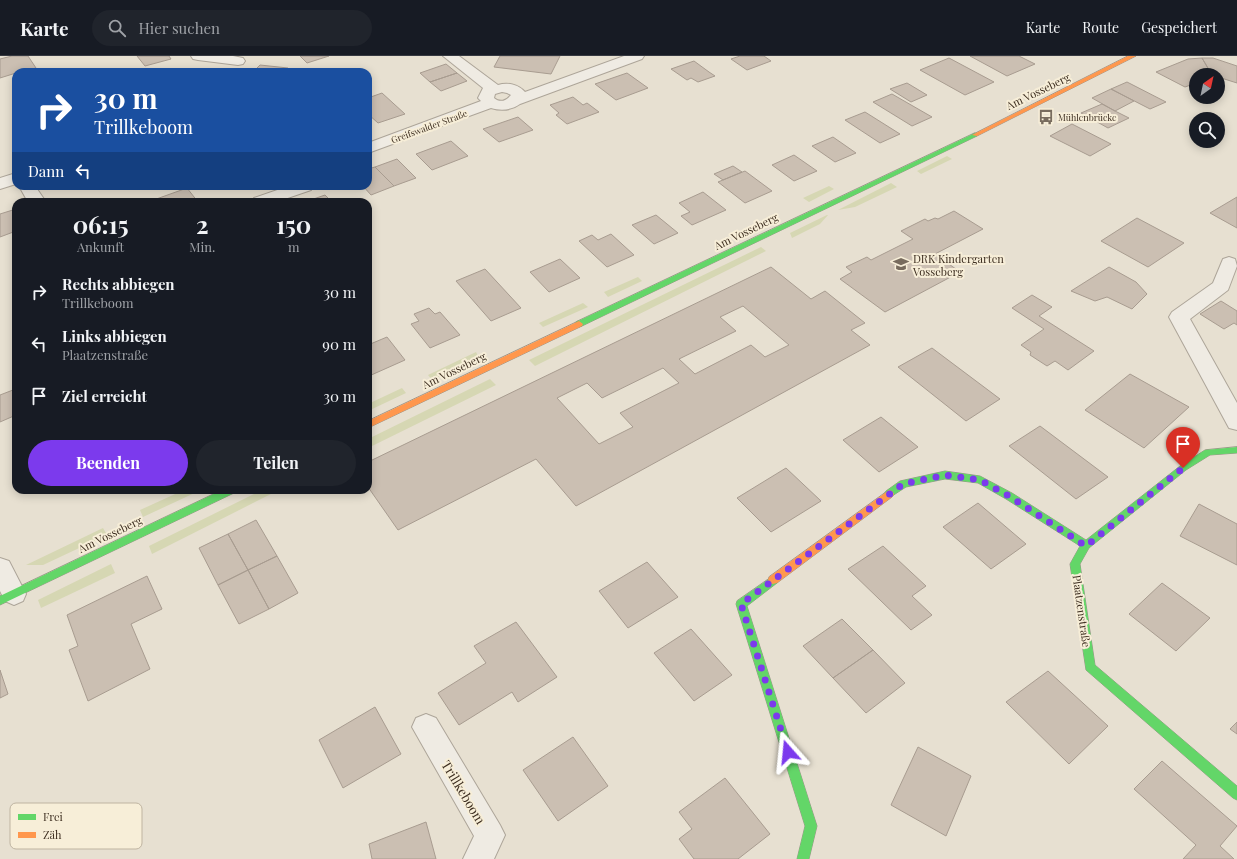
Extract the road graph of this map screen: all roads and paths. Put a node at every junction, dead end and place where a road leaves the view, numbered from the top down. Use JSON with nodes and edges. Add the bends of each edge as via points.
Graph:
{"nodes":[{"id":1,"x":198,"y":56,"type":"edge"},
{"id":2,"x":450,"y":56,"type":"edge"},
{"id":3,"x":637,"y":56,"type":"edge"},
{"id":4,"x":1133,"y":56,"type":"edge"},
{"id":5,"x":237,"y":63,"type":"edge"},
{"id":6,"x":492,"y":96,"type":"junction"},
{"id":7,"x":372,"y":146,"type":"edge"},
{"id":8,"x":12,"y":180,"type":"edge"},
{"id":9,"x":0,"y":184,"type":"edge"},
{"id":10,"x":294,"y":190,"type":"edge"},
{"id":11,"x":271,"y":198,"type":"edge"},
{"id":12,"x":1229,"y":263,"type":"dead end"},
{"id":13,"x":1237,"y":422,"type":"edge"},
{"id":14,"x":372,"y":423,"type":"edge"},
{"id":15,"x":1237,"y":450,"type":"edge"},
{"id":16,"x":223,"y":494,"type":"edge"},
{"id":17,"x":1086,"y":546,"type":"junction"},
{"id":18,"x":0,"y":568,"type":"edge"},
{"id":19,"x":7,"y":597,"type":"edge"},
{"id":20,"x":426,"y":727,"type":"dead end"},
{"id":21,"x":1237,"y":794,"type":"edge"},
{"id":22,"x":478,"y":859,"type":"edge"},
{"id":23,"x":803,"y":859,"type":"edge"}],
"edges":[{"from":1,"to":5,"type":"street"},
{"from":2,"to":6,"type":"street"},
{"from":3,"to":6,"type":"street","name":"Greifswalder Straße","via":[[507,105]]},
{"from":4,"to":14,"type":"street","name":"Am Vosseberg","via":[[1028,110]]},
{"from":6,"to":7,"type":"street","name":"Greifswalder Straße"},
{"from":8,"to":9,"type":"street"},
{"from":10,"to":11,"type":"street"},
{"from":12,"to":13,"type":"street","via":[[1221,286],[1179,317]]},
{"from":15,"to":17,"type":"street","name":"Plaatzenstraße","via":[[1208,452],[1183,468]]},
{"from":16,"to":19,"type":"street","name":"Am Vosseberg"},
{"from":17,"to":21,"type":"street","name":"Plaatzenstraße","via":[[1075,564],[1090,667]]},
{"from":17,"to":23,"type":"street","via":[[980,480],[945,475],[903,484],[741,604],[811,826]]},
{"from":18,"to":19,"type":"street"},
{"from":20,"to":22,"type":"street","name":"Trillkeboom","via":[[490,835]]}]}
